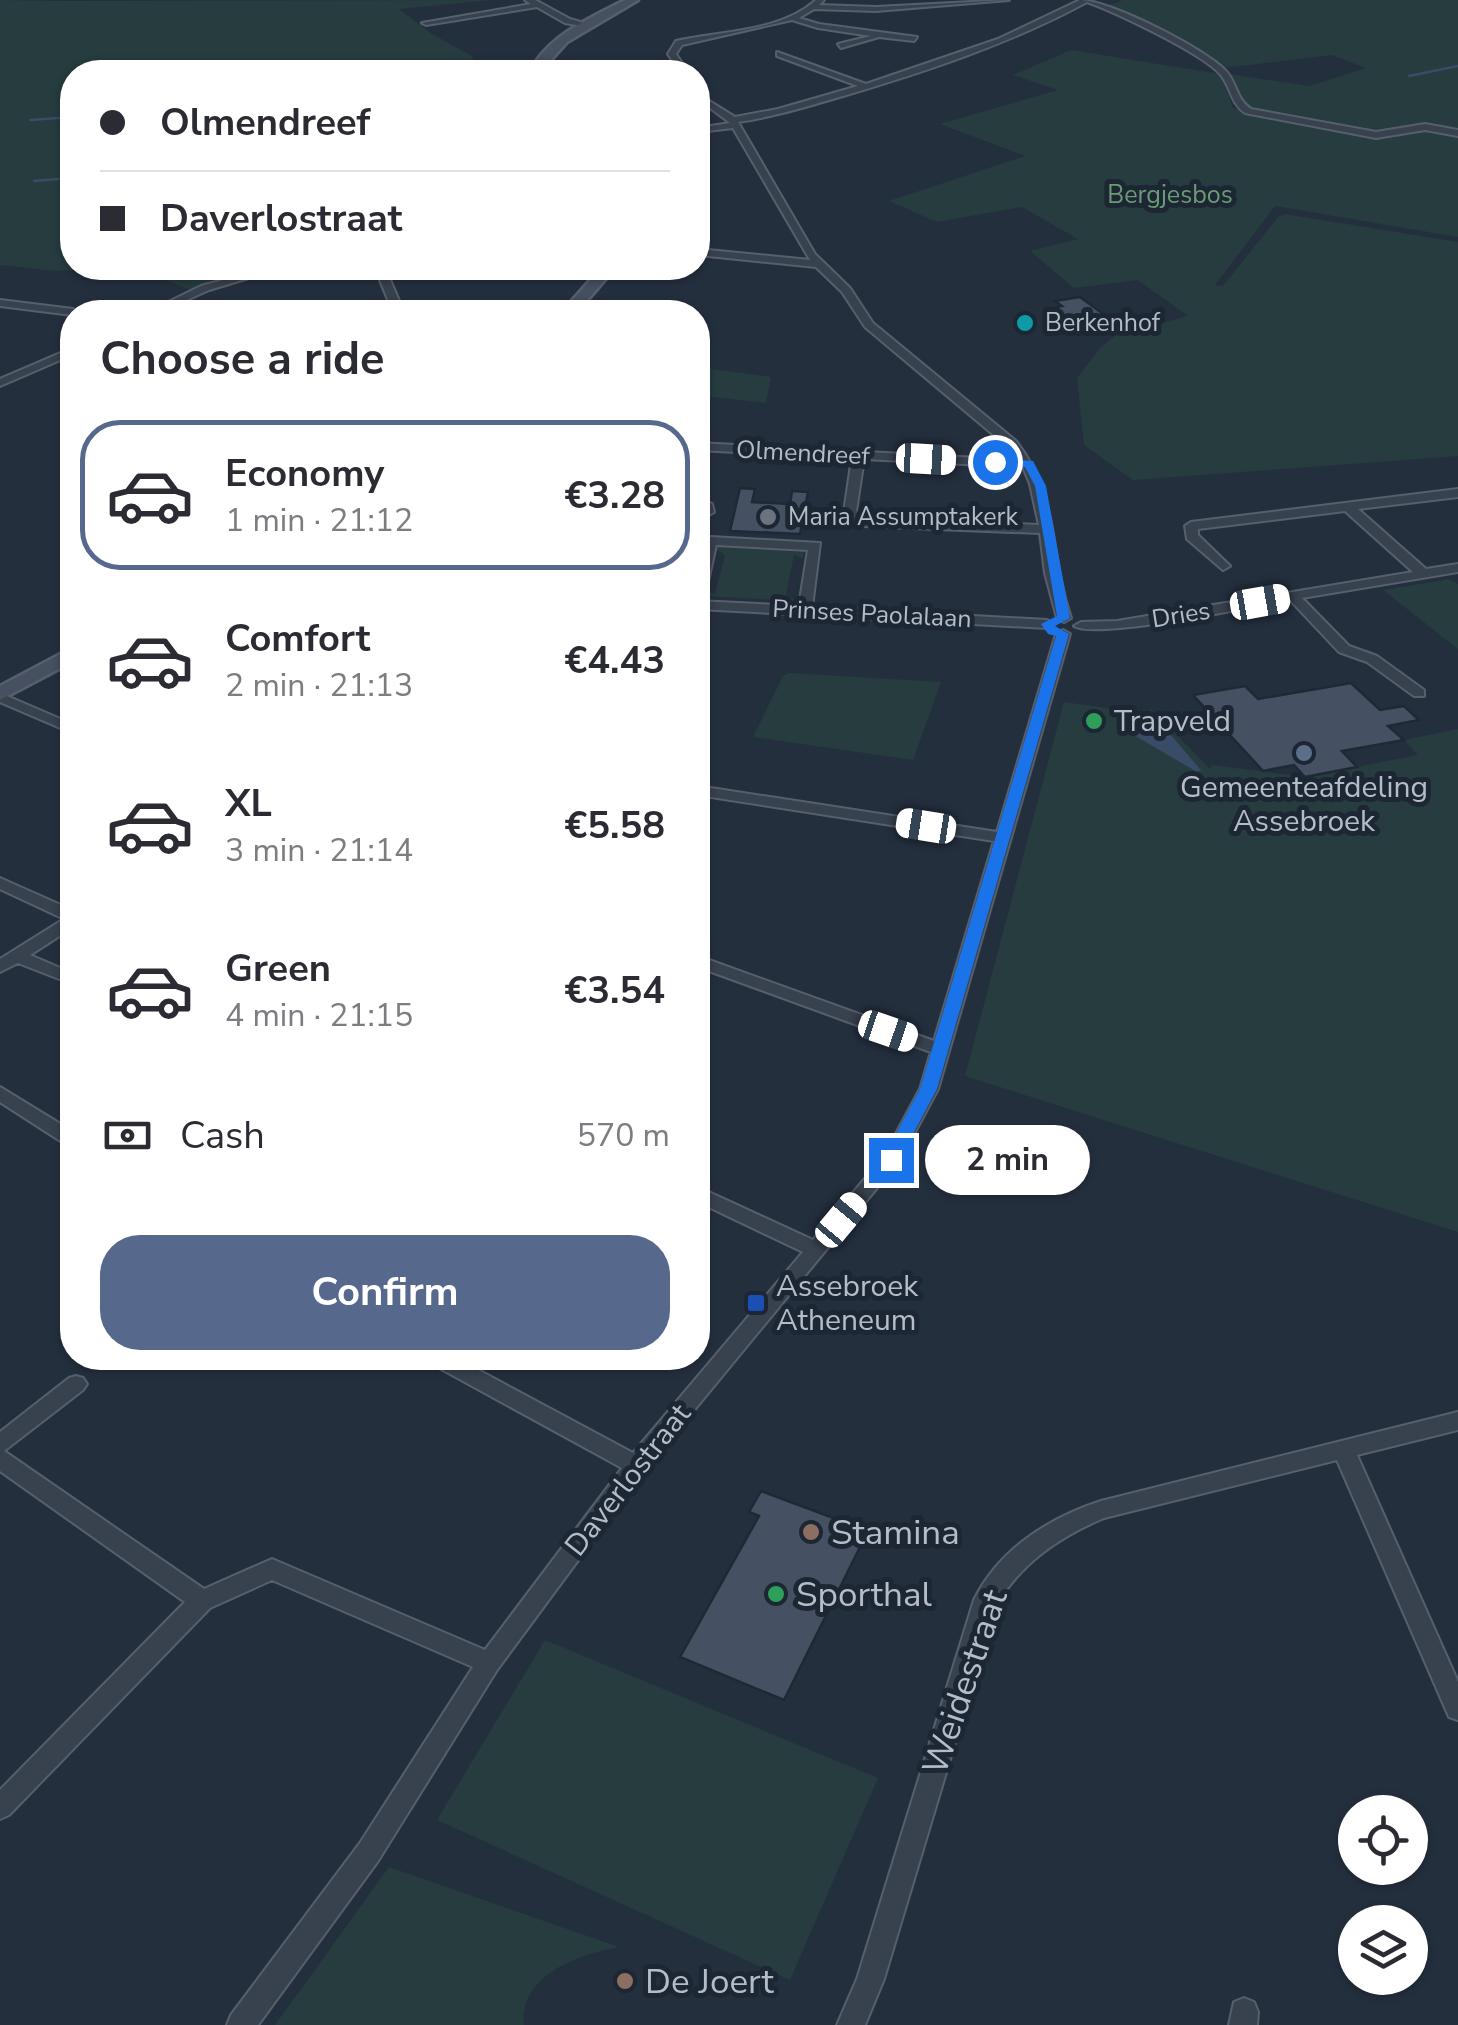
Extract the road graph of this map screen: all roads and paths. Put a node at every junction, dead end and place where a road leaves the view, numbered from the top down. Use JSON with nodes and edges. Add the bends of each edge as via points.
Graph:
{"nodes":[{"id":1,"x":528,"y":0,"type":"edge"},
{"id":2,"x":611,"y":0,"type":"edge"},
{"id":3,"x":1006,"y":0,"type":"edge"},
{"id":4,"x":1086,"y":0,"type":"edge"},
{"id":5,"x":630,"y":1,"type":"edge"},
{"id":6,"x":817,"y":4,"type":"edge"},
{"id":7,"x":538,"y":5,"type":"junction"},
{"id":8,"x":792,"y":18,"type":"junction"},
{"id":9,"x":426,"y":23,"type":"dead end"},
{"id":10,"x":587,"y":24,"type":"junction"},
{"id":11,"x":881,"y":35,"type":"junction"},
{"id":12,"x":914,"y":39,"type":"dead end"},
{"id":13,"x":841,"y":46,"type":"dead end"},
{"id":14,"x":780,"y":54,"type":"dead end"},
{"id":15,"x":543,"y":60,"type":"edge"},
{"id":16,"x":676,"y":60,"type":"edge"},
{"id":17,"x":865,"y":87,"type":"junction"},
{"id":18,"x":710,"y":104,"type":"edge"},
{"id":19,"x":735,"y":122,"type":"junction"},
{"id":20,"x":710,"y":127,"type":"edge"},
{"id":21,"x":1458,"y":133,"type":"edge"},
{"id":22,"x":710,"y":253,"type":"edge"},
{"id":23,"x":818,"y":264,"type":"junction"},
{"id":24,"x":234,"y":280,"type":"edge"},
{"id":25,"x":597,"y":280,"type":"edge"},
{"id":26,"x":179,"y":300,"type":"edge"},
{"id":27,"x":580,"y":300,"type":"edge"},
{"id":28,"x":0,"y":303,"type":"edge"},
{"id":29,"x":60,"y":310,"type":"edge"},
{"id":30,"x":60,"y":356,"type":"edge"},
{"id":31,"x":0,"y":383,"type":"edge"},
{"id":32,"x":710,"y":448,"type":"edge"},
{"id":33,"x":858,"y":456,"type":"junction"},
{"id":34,"x":1029,"y":464,"type":"junction"},
{"id":35,"x":1458,"y":493,"type":"edge"},
{"id":36,"x":1348,"y":507,"type":"junction"},
{"id":37,"x":1048,"y":528,"type":"junction"},
{"id":38,"x":710,"y":545,"type":"edge"},
{"id":39,"x":1222,"y":566,"type":"dead end"},
{"id":40,"x":1458,"y":568,"type":"edge"},
{"id":41,"x":1423,"y":574,"type":"junction"},
{"id":42,"x":1293,"y":596,"type":"junction"},
{"id":43,"x":710,"y":606,"type":"edge"},
{"id":44,"x":806,"y":611,"type":"junction"},
{"id":45,"x":1063,"y":626,"type":"junction"},
{"id":46,"x":60,"y":661,"type":"edge"},
{"id":47,"x":1420,"y":693,"type":"dead end"},
{"id":48,"x":0,"y":695,"type":"edge"},
{"id":49,"x":60,"y":722,"type":"edge"},
{"id":50,"x":710,"y":792,"type":"edge"},
{"id":51,"x":1002,"y":838,"type":"junction"},
{"id":52,"x":0,"y":883,"type":"edge"},
{"id":53,"x":60,"y":912,"type":"edge"},
{"id":54,"x":60,"y":926,"type":"edge"},
{"id":55,"x":17,"y":956,"type":"junction"},
{"id":56,"x":710,"y":966,"type":"edge"},
{"id":57,"x":0,"y":967,"type":"edge"},
{"id":58,"x":60,"y":975,"type":"edge"},
{"id":59,"x":940,"y":1049,"type":"junction"},
{"id":60,"x":0,"y":1093,"type":"edge"},
{"id":61,"x":60,"y":1131,"type":"edge"},
{"id":62,"x":710,"y":1200,"type":"edge"},
{"id":63,"x":816,"y":1250,"type":"junction"},
{"id":64,"x":461,"y":1370,"type":"edge"},
{"id":65,"x":76,"y":1384,"type":"dead end"},
{"id":66,"x":1458,"y":1420,"type":"edge"},
{"id":67,"x":0,"y":1444,"type":"edge"},
{"id":68,"x":1343,"y":1449,"type":"junction"},
{"id":69,"x":0,"y":1459,"type":"edge"},
{"id":70,"x":636,"y":1465,"type":"junction"},
{"id":71,"x":202,"y":1601,"type":"junction"},
{"id":72,"x":489,"y":1662,"type":"junction"},
{"id":73,"x":1458,"y":1709,"type":"edge"},
{"id":74,"x":0,"y":1808,"type":"edge"},
{"id":75,"x":241,"y":2025,"type":"edge"},
{"id":76,"x":851,"y":2025,"type":"edge"}],
"edges":[{"from":1,"to":7,"type":"street"},
{"from":2,"to":5,"type":"street"},
{"from":3,"to":6,"type":"street","via":[[876,9]]},
{"from":4,"to":17,"type":"street","via":[[986,50]]},
{"from":4,"to":21,"type":"street","via":[[1221,69],[1236,104],[1248,111],[1376,134],[1425,127]]},
{"from":5,"to":10,"type":"main road"},
{"from":6,"to":8,"type":"street"},
{"from":7,"to":9,"type":"street"},
{"from":7,"to":10,"type":"street"},
{"from":8,"to":11,"type":"street"},
{"from":8,"to":16,"type":"street","via":[[680,43],[672,54]]},
{"from":10,"to":15,"type":"main road"},
{"from":11,"to":12,"type":"street"},
{"from":11,"to":13,"type":"street"},
{"from":14,"to":17,"type":"street"},
{"from":17,"to":19,"type":"street"},
{"from":18,"to":19,"type":"street"},
{"from":19,"to":20,"type":"street"},
{"from":19,"to":23,"type":"street","name":"Daverlostraat"},
{"from":22,"to":23,"type":"street"},
{"from":23,"to":34,"type":"street","name":"Daverlostraat","via":[[877,334]]},
{"from":24,"to":26,"type":"street"},
{"from":25,"to":27,"type":"main road"},
{"from":28,"to":29,"type":"street"},
{"from":30,"to":31,"type":"street"},
{"from":32,"to":33,"type":"street","name":"Olmendreef"},
{"from":33,"to":34,"type":"street","name":"Olmendreef"},
{"from":33,"to":37,"type":"street","via":[[850,512],[862,522]]},
{"from":34,"to":37,"type":"street","name":"Daverlostraat"},
{"from":35,"to":36,"type":"street"},
{"from":36,"to":39,"type":"street","via":[[1191,526],[1192,536]]},
{"from":36,"to":41,"type":"street"},
{"from":37,"to":45,"type":"street","name":"Daverlostraat"},
{"from":38,"to":44,"type":"street","via":[[815,546]]},
{"from":40,"to":41,"type":"street","name":"Dries"},
{"from":41,"to":42,"type":"street","name":"Dries"},
{"from":42,"to":45,"type":"street","name":"Dries","via":[[1081,626],[1074,634]]},
{"from":42,"to":47,"type":"street","via":[[1344,649],[1372,659]]},
{"from":43,"to":44,"type":"street","name":"Prinses Paolalaan"},
{"from":44,"to":45,"type":"street","name":"Prinses Paolalaan"},
{"from":45,"to":51,"type":"street","name":"Daverlostraat"},
{"from":46,"to":48,"type":"main road"},
{"from":48,"to":49,"type":"street"},
{"from":50,"to":51,"type":"street"},
{"from":51,"to":59,"type":"street","name":"Daverlostraat"},
{"from":52,"to":53,"type":"street"},
{"from":54,"to":55,"type":"street"},
{"from":55,"to":57,"type":"street"},
{"from":55,"to":58,"type":"street"},
{"from":56,"to":59,"type":"street"},
{"from":59,"to":63,"type":"street","name":"Daverlostraat","via":[[912,1127]]},
{"from":60,"to":61,"type":"street"},
{"from":62,"to":63,"type":"street"},
{"from":63,"to":70,"type":"street","name":"Daverlostraat"},
{"from":64,"to":70,"type":"street"},
{"from":65,"to":67,"type":"street"},
{"from":66,"to":68,"type":"street","name":"Weidestraat"},
{"from":68,"to":73,"type":"street"},
{"from":68,"to":76,"type":"street","name":"Weidestraat","via":[[1088,1514],[1026,1548],[997,1580]]},
{"from":69,"to":71,"type":"street"},
{"from":70,"to":72,"type":"street","name":"Daverlostraat"},
{"from":71,"to":72,"type":"street","via":[[272,1570]]},
{"from":71,"to":74,"type":"street"},
{"from":72,"to":75,"type":"street","name":"Daverlostraat","via":[[369,1852]]}]}
